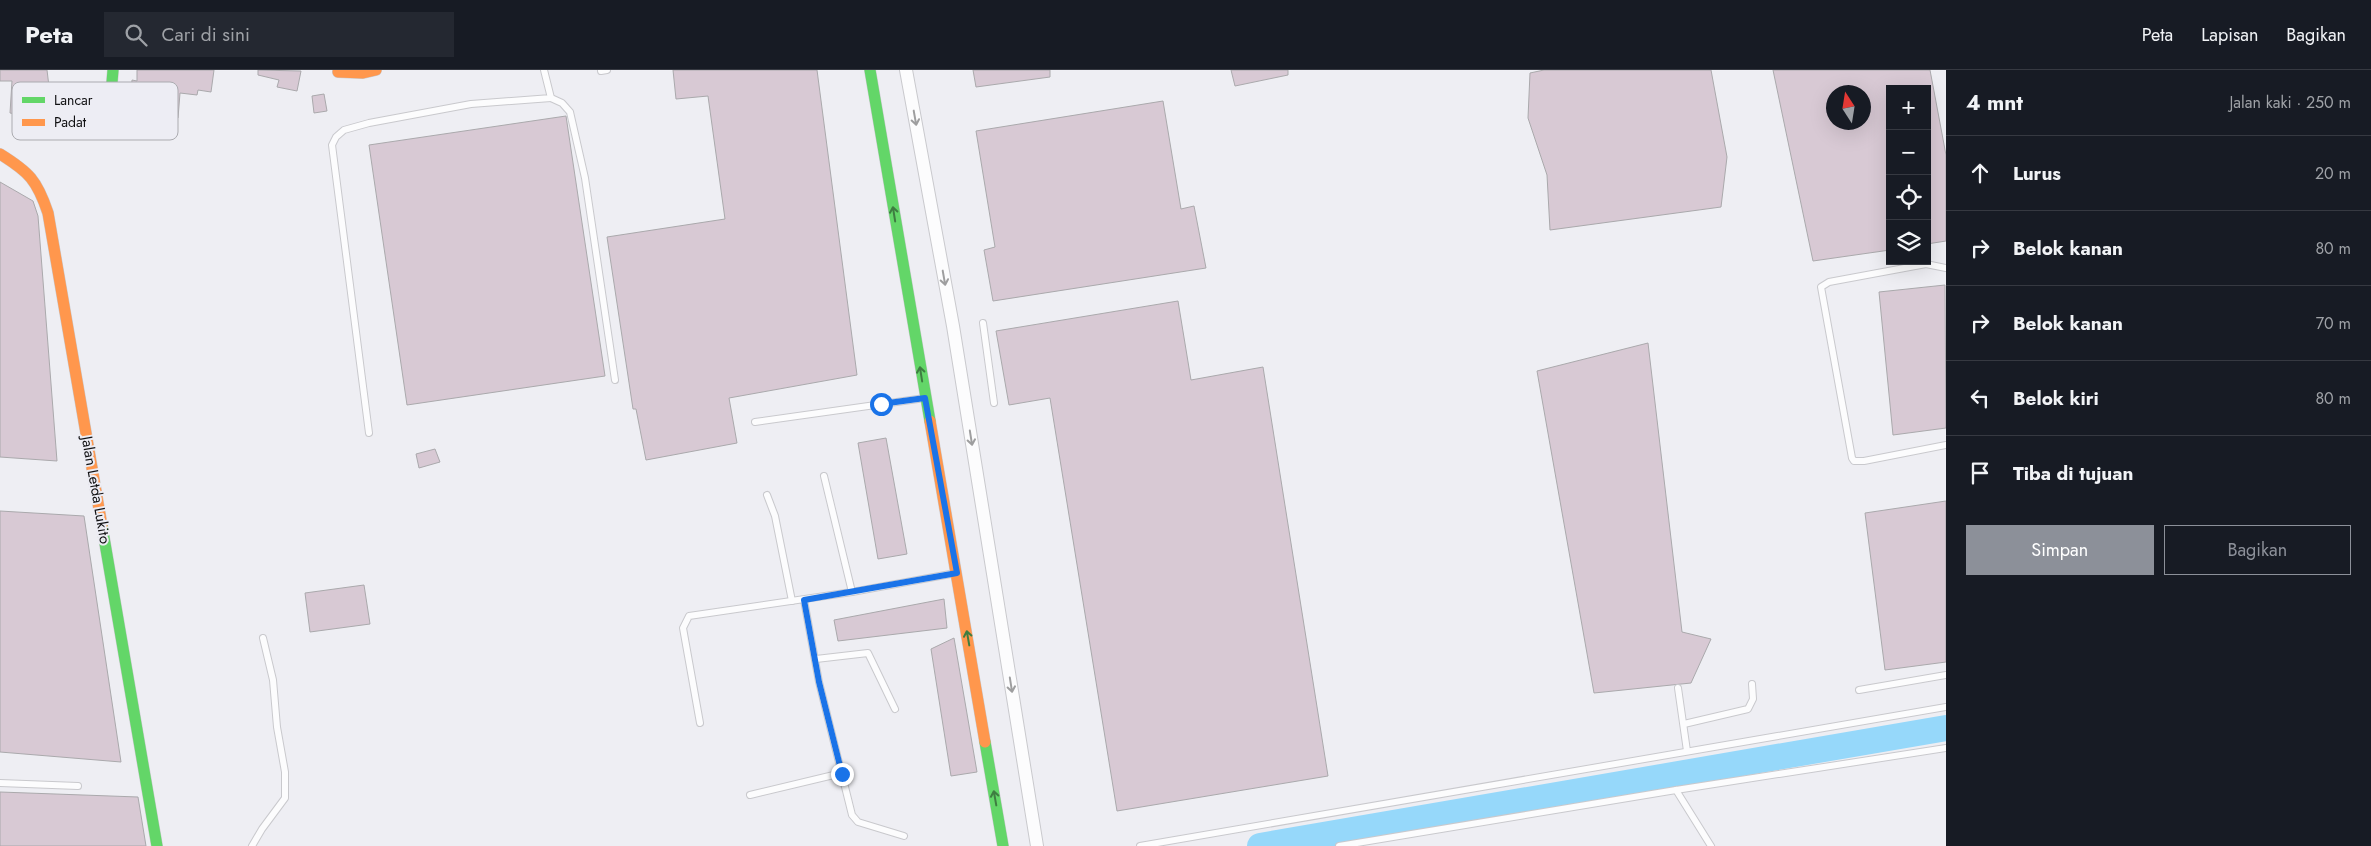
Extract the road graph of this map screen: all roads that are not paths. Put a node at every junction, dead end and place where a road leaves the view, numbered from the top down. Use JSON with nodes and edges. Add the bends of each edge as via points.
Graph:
{"nodes":[{"id":1,"x":376,"y":70,"type":"edge"},
{"id":2,"x":544,"y":70,"type":"edge"},
{"id":3,"x":870,"y":70,"type":"edge"},
{"id":4,"x":906,"y":70,"type":"edge"},
{"id":5,"x":337,"y":71,"type":"edge"},
{"id":6,"x":551,"y":98,"type":"junction"},
{"id":7,"x":0,"y":154,"type":"edge"},
{"id":8,"x":1946,"y":268,"type":"edge"},
{"id":9,"x":983,"y":323,"type":"dead end"},
{"id":10,"x":614,"y":380,"type":"dead end"},
{"id":11,"x":925,"y":398,"type":"junction"},
{"id":12,"x":994,"y":403,"type":"dead end"},
{"id":13,"x":755,"y":422,"type":"dead end"},
{"id":14,"x":369,"y":433,"type":"dead end"},
{"id":15,"x":1946,"y":445,"type":"edge"},
{"id":16,"x":824,"y":476,"type":"dead end"},
{"id":17,"x":767,"y":494,"type":"dead end"},
{"id":18,"x":957,"y":573,"type":"junction"},
{"id":19,"x":852,"y":592,"type":"junction"},
{"id":20,"x":804,"y":600,"type":"junction"},
{"id":21,"x":792,"y":601,"type":"junction"},
{"id":22,"x":263,"y":638,"type":"dead end"},
{"id":23,"x":816,"y":659,"type":"junction"},
{"id":24,"x":1946,"y":676,"type":"edge"},
{"id":25,"x":1752,"y":684,"type":"dead end"},
{"id":26,"x":1678,"y":688,"type":"dead end"},
{"id":27,"x":1859,"y":690,"type":"dead end"},
{"id":28,"x":1946,"y":707,"type":"edge"},
{"id":29,"x":895,"y":709,"type":"dead end"},
{"id":30,"x":700,"y":723,"type":"dead end"},
{"id":31,"x":1684,"y":724,"type":"junction"},
{"id":32,"x":1946,"y":748,"type":"edge"},
{"id":33,"x":1688,"y":751,"type":"junction"},
{"id":34,"x":842,"y":774,"type":"junction"},
{"id":35,"x":0,"y":783,"type":"edge"},
{"id":36,"x":78,"y":786,"type":"dead end"},
{"id":37,"x":1676,"y":790,"type":"junction"},
{"id":38,"x":750,"y":795,"type":"dead end"},
{"id":39,"x":904,"y":836,"type":"dead end"},
{"id":40,"x":157,"y":846,"type":"edge"},
{"id":41,"x":252,"y":846,"type":"edge"},
{"id":42,"x":1003,"y":846,"type":"edge"},
{"id":43,"x":1037,"y":846,"type":"edge"},
{"id":44,"x":1140,"y":846,"type":"edge"},
{"id":45,"x":1339,"y":846,"type":"edge"},
{"id":46,"x":1711,"y":846,"type":"edge"}],
"edges":[{"from":1,"to":5,"type":"street","via":[[363,73]]},
{"from":2,"to":6,"type":"lane"},
{"from":11,"to":3,"type":"street","one_way":true},
{"from":4,"to":43,"type":"street","one_way":true,"via":[[953,326]]},
{"from":6,"to":10,"type":"lane","via":[[562,102],[570,112],[585,178]]},
{"from":6,"to":14,"type":"lane","via":[[462,106],[369,123],[344,130],[336,137],[332,145]]},
{"from":7,"to":40,"type":"street","name":"Jalan Letda Lukito","via":[[23,168],[40,189],[48,213]]},
{"from":8,"to":15,"type":"lane","via":[[1926,264],[1829,282],[1821,287],[1850,454],[1854,461]]},
{"from":9,"to":12,"type":"lane"},
{"from":11,"to":13,"type":"lane"},
{"from":11,"to":18,"type":"street"},
{"from":16,"to":19,"type":"lane"},
{"from":17,"to":21,"type":"lane","via":[[775,516]]},
{"from":18,"to":19,"type":"lane"},
{"from":42,"to":18,"type":"street","one_way":true},
{"from":19,"to":20,"type":"lane"},
{"from":20,"to":21,"type":"lane"},
{"from":20,"to":23,"type":"lane"},
{"from":21,"to":30,"type":"lane","via":[[689,616],[683,628]]},
{"from":22,"to":41,"type":"lane","via":[[273,680],[285,772],[285,798]]},
{"from":23,"to":29,"type":"lane","via":[[868,653]]},
{"from":23,"to":34,"type":"lane"},
{"from":24,"to":27,"type":"lane"},
{"from":25,"to":31,"type":"lane","via":[[1753,699],[1748,709]]},
{"from":26,"to":31,"type":"lane"},
{"from":28,"to":33,"type":"lane"},
{"from":31,"to":33,"type":"lane"},
{"from":32,"to":37,"type":"lane"},
{"from":33,"to":44,"type":"lane"},
{"from":34,"to":38,"type":"lane"},
{"from":34,"to":39,"type":"lane","via":[[852,815],[858,822]]},
{"from":35,"to":36,"type":"lane"},
{"from":37,"to":45,"type":"lane"},
{"from":37,"to":46,"type":"lane"}]}
